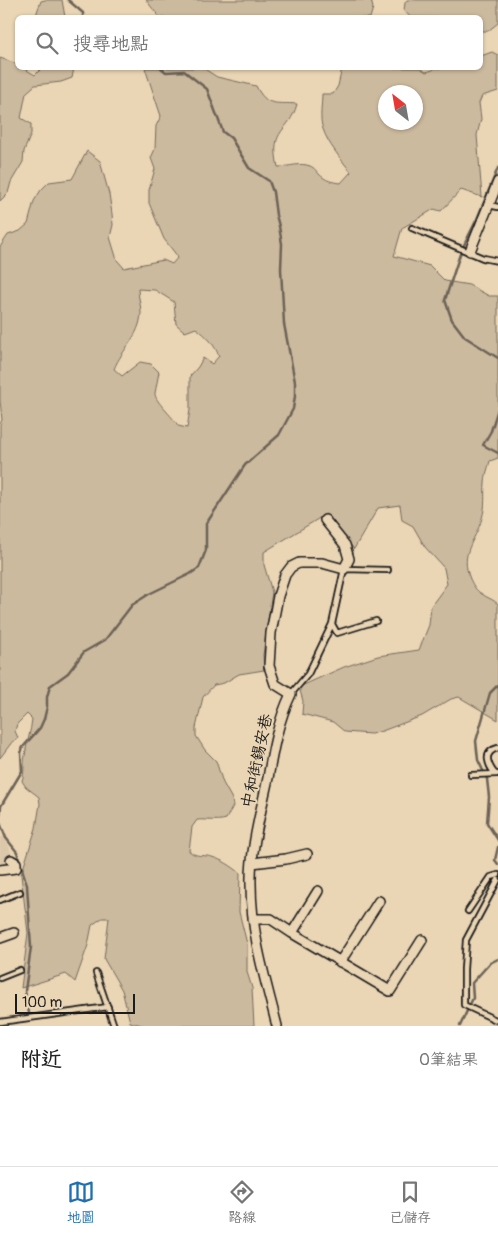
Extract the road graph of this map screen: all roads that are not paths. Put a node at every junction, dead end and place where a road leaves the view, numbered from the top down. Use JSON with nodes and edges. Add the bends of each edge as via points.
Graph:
{"nodes":[{"id":1,"x":498,"y":182,"type":"edge"},
{"id":2,"x":493,"y":206,"type":"edge"},
{"id":3,"x":412,"y":228,"type":"dead end"},
{"id":4,"x":470,"y":251,"type":"junction"},
{"id":5,"x":498,"y":261,"type":"edge"},
{"id":6,"x":325,"y":520,"type":"dead end"},
{"id":7,"x":344,"y":569,"type":"junction"},
{"id":8,"x":388,"y":570,"type":"dead end"},
{"id":9,"x":376,"y":621,"type":"dead end"},
{"id":10,"x":332,"y":624,"type":"junction"},
{"id":11,"x":291,"y":694,"type":"junction"},
{"id":12,"x":498,"y":748,"type":"edge"},
{"id":13,"x":497,"y":774,"type":"edge"},
{"id":14,"x":471,"y":775,"type":"dead end"},
{"id":15,"x":307,"y":854,"type":"dead end"},
{"id":16,"x":11,"y":860,"type":"dead end"},
{"id":17,"x":252,"y":863,"type":"junction"},
{"id":18,"x":0,"y":870,"type":"edge"},
{"id":19,"x":498,"y":875,"type":"edge"},
{"id":20,"x":498,"y":880,"type":"edge"},
{"id":21,"x":318,"y":891,"type":"dead end"},
{"id":22,"x":20,"y":892,"type":"dead end"},
{"id":23,"x":0,"y":900,"type":"edge"},
{"id":24,"x":379,"y":901,"type":"dead end"},
{"id":25,"x":468,"y":911,"type":"dead end"},
{"id":26,"x":253,"y":919,"type":"junction"},
{"id":27,"x":14,"y":933,"type":"dead end"},
{"id":28,"x":292,"y":934,"type":"junction"},
{"id":29,"x":0,"y":938,"type":"edge"},
{"id":30,"x":422,"y":940,"type":"dead end"},
{"id":31,"x":340,"y":962,"type":"junction"},
{"id":32,"x":20,"y":970,"type":"dead end"},
{"id":33,"x":96,"y":974,"type":"dead end"},
{"id":34,"x":0,"y":978,"type":"edge"},
{"id":35,"x":108,"y":1007,"type":"junction"},
{"id":36,"x":498,"y":1021,"type":"edge"},
{"id":37,"x":0,"y":1022,"type":"edge"},
{"id":38,"x":114,"y":1026,"type":"edge"},
{"id":39,"x":277,"y":1026,"type":"edge"}],
"edges":[{"from":1,"to":2,"type":"street"},
{"from":2,"to":4,"type":"street"},
{"from":3,"to":4,"type":"lane"},
{"from":4,"to":5,"type":"lane"},
{"from":6,"to":7,"type":"street","via":[[345,545],[349,559]]},
{"from":7,"to":8,"type":"lane"},
{"from":7,"to":10,"type":"lane"},
{"from":7,"to":11,"type":"street","via":[[322,563],[299,563],[285,575],[271,633],[268,666],[275,684]]},
{"from":9,"to":10,"type":"lane","via":[[337,633]]},
{"from":10,"to":11,"type":"lane","via":[[308,674]]},
{"from":11,"to":17,"type":"street","name":"中和街錫安巷","via":[[277,731]]},
{"from":12,"to":13,"type":"lane","via":[[488,754],[487,760]]},
{"from":13,"to":14,"type":"lane"},
{"from":15,"to":17,"type":"street"},
{"from":16,"to":18,"type":"street","via":[[16,863],[16,868]]},
{"from":17,"to":26,"type":"street","name":"中和街錫安巷"},
{"from":19,"to":25,"type":"lane","via":[[491,877]]},
{"from":20,"to":36,"type":"lane","via":[[466,940],[464,1005]]},
{"from":21,"to":28,"type":"street"},
{"from":22,"to":23,"type":"lane"},
{"from":24,"to":31,"type":"street"},
{"from":26,"to":28,"type":"street","via":[[271,919]]},
{"from":26,"to":39,"type":"street","name":"中和街錫安巷","via":[[256,947]]},
{"from":27,"to":29,"type":"street"},
{"from":28,"to":31,"type":"street"},
{"from":30,"to":31,"type":"street","via":[[390,991]]},
{"from":32,"to":34,"type":"lane"},
{"from":33,"to":35,"type":"lane"},
{"from":35,"to":37,"type":"lane"},
{"from":35,"to":38,"type":"lane"}]}
